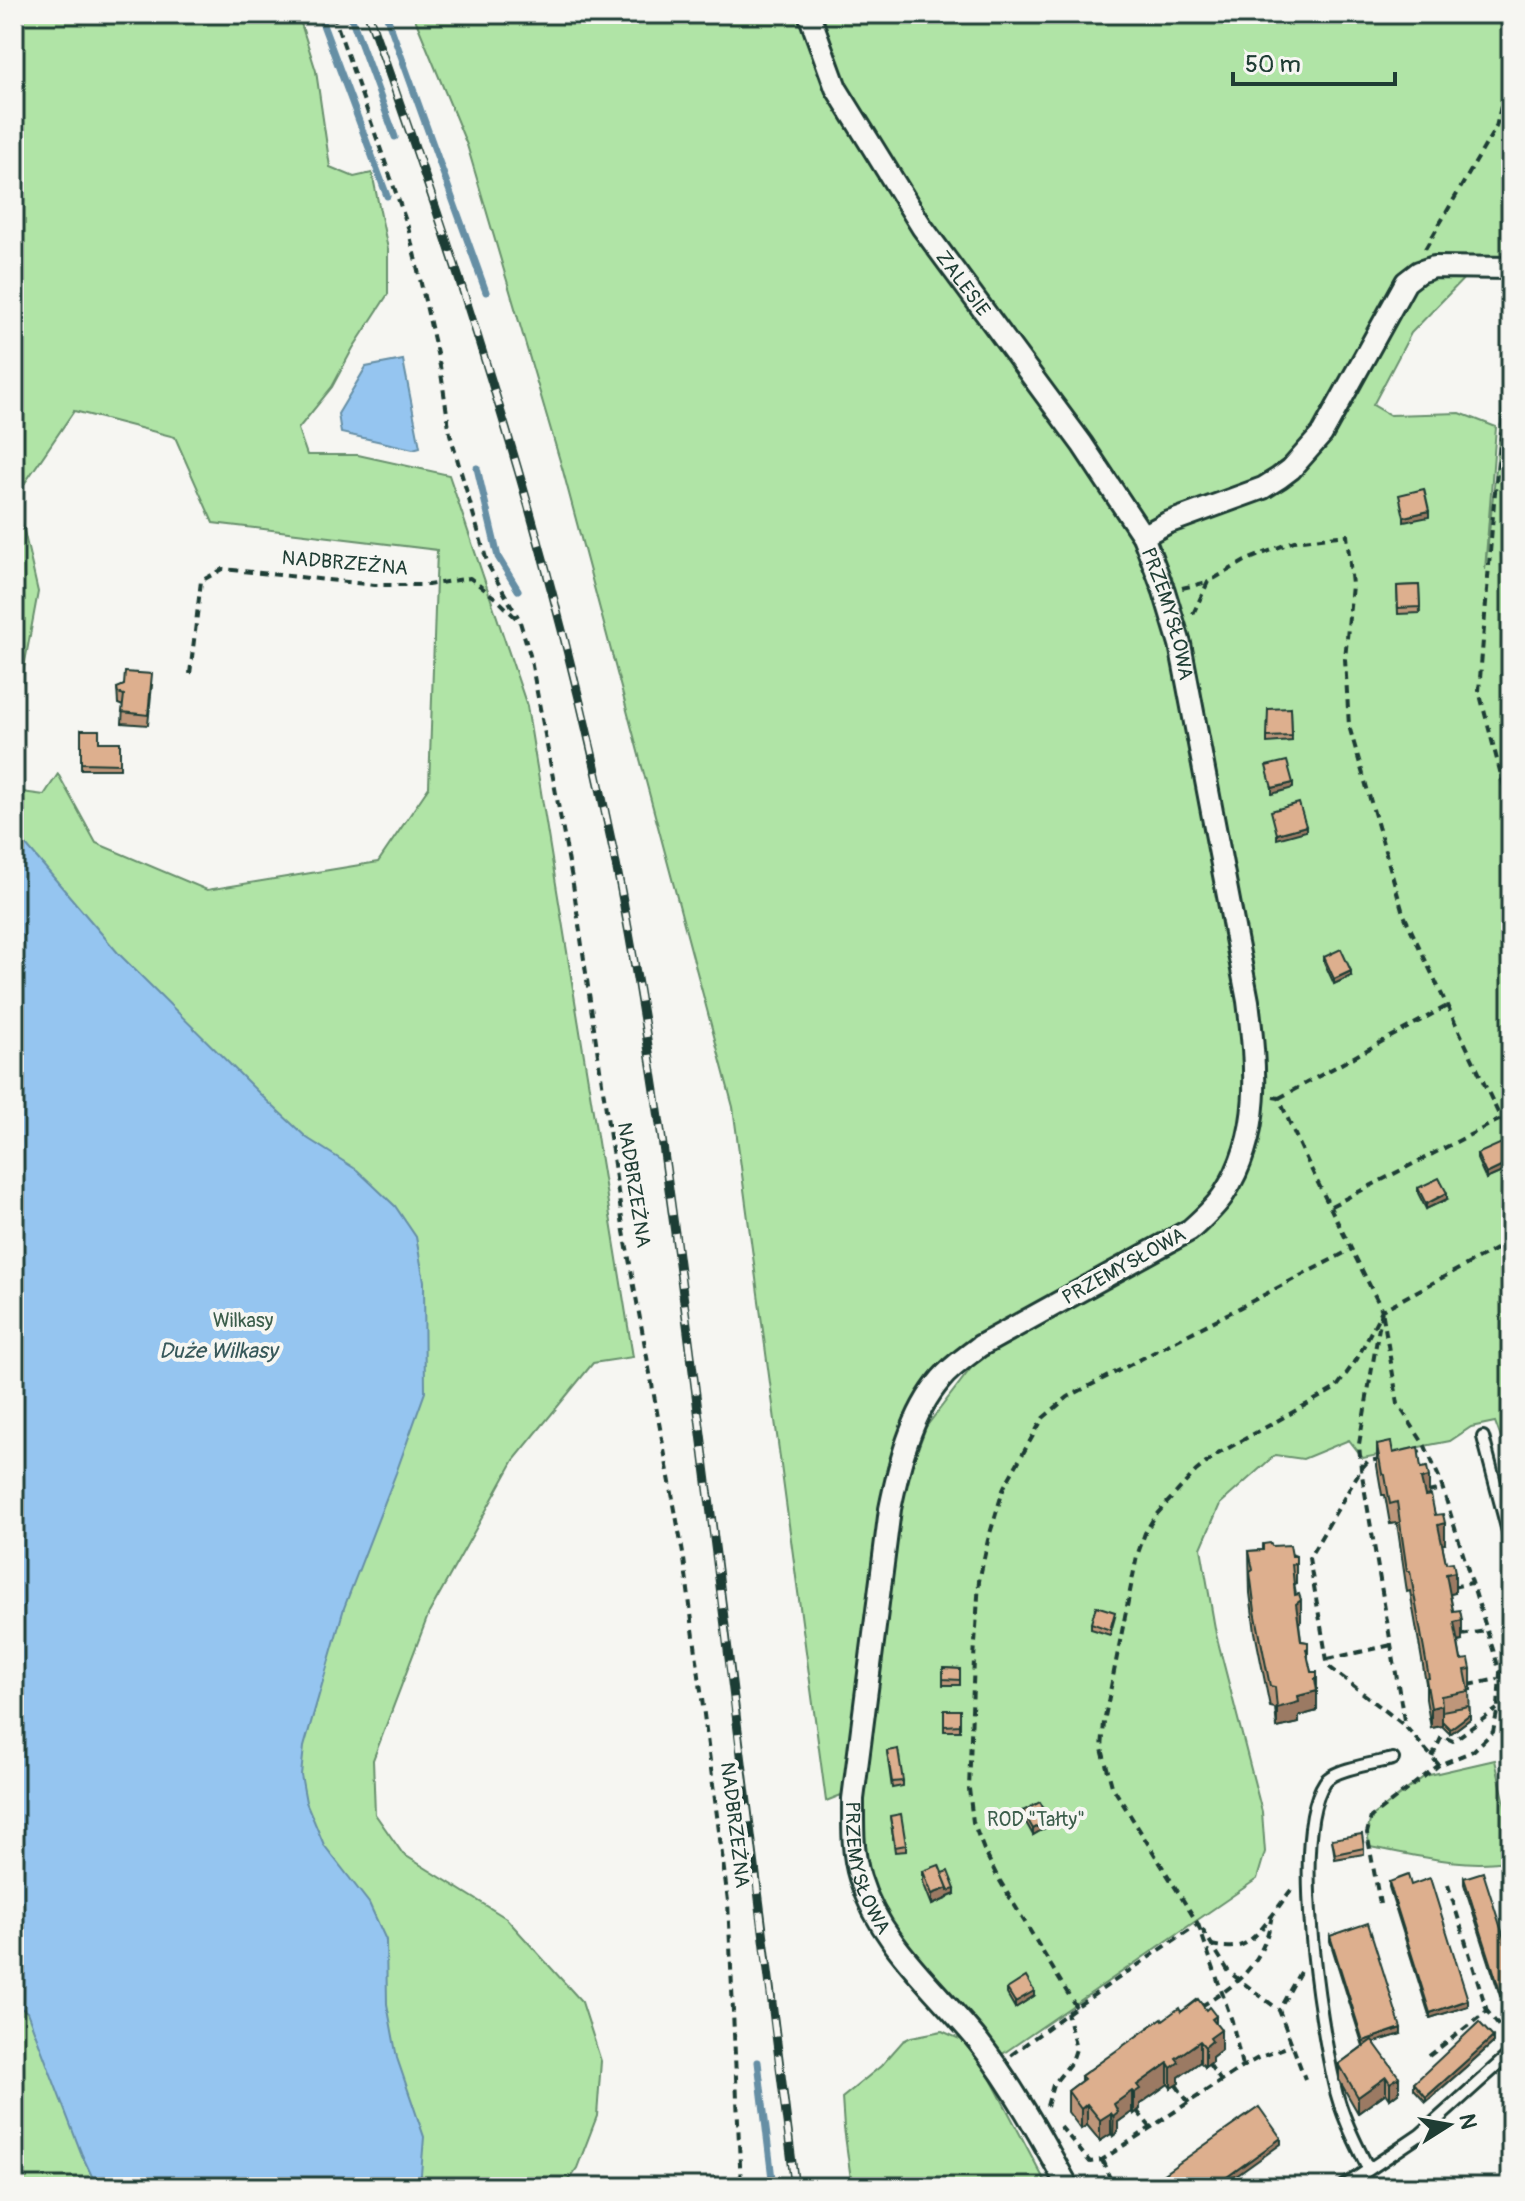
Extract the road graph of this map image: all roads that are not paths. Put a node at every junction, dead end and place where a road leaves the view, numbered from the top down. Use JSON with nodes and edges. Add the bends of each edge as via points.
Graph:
{"nodes":[{"id":1,"x":809,"y":14,"type":"edge"},
{"id":2,"x":1511,"y":268,"type":"edge"},
{"id":3,"x":1143,"y":536,"type":"junction"},
{"id":4,"x":1483,"y":1437,"type":"dead end"},
{"id":5,"x":1511,"y":1543,"type":"edge"},
{"id":6,"x":1393,"y":1759,"type":"dead end"},
{"id":7,"x":1511,"y":2053,"type":"edge"},
{"id":8,"x":1368,"y":2168,"type":"junction"},
{"id":9,"x":1068,"y":2187,"type":"edge"},
{"id":10,"x":1343,"y":2187,"type":"edge"}],
"edges":[{"from":1,"to":3,"type":"street","name":"ZALESIE","via":[[836,88],[922,227]]},
{"from":2,"to":3,"type":"street","name":"PRZEMYSŁOWA","via":[[1434,267],[1419,272],[1406,282],[1322,434],[1291,469],[1263,488]]},
{"from":3,"to":9,"type":"street","name":"PRZEMYSŁOWA","via":[[1180,644],[1248,1001],[1255,1056],[1250,1134],[1225,1193],[1190,1230],[980,1346],[930,1395],[899,1468],[890,1509],[853,1799],[860,1879],[876,1914],[897,1949],[997,2067]]},
{"from":4,"to":5,"type":"lane"},
{"from":6,"to":8,"type":"lane","via":[[1333,1774],[1325,1781],[1308,1855],[1313,1963],[1334,2086]]},
{"from":7,"to":8,"type":"lane","via":[[1420,2135]]},
{"from":8,"to":10,"type":"lane"}]}
